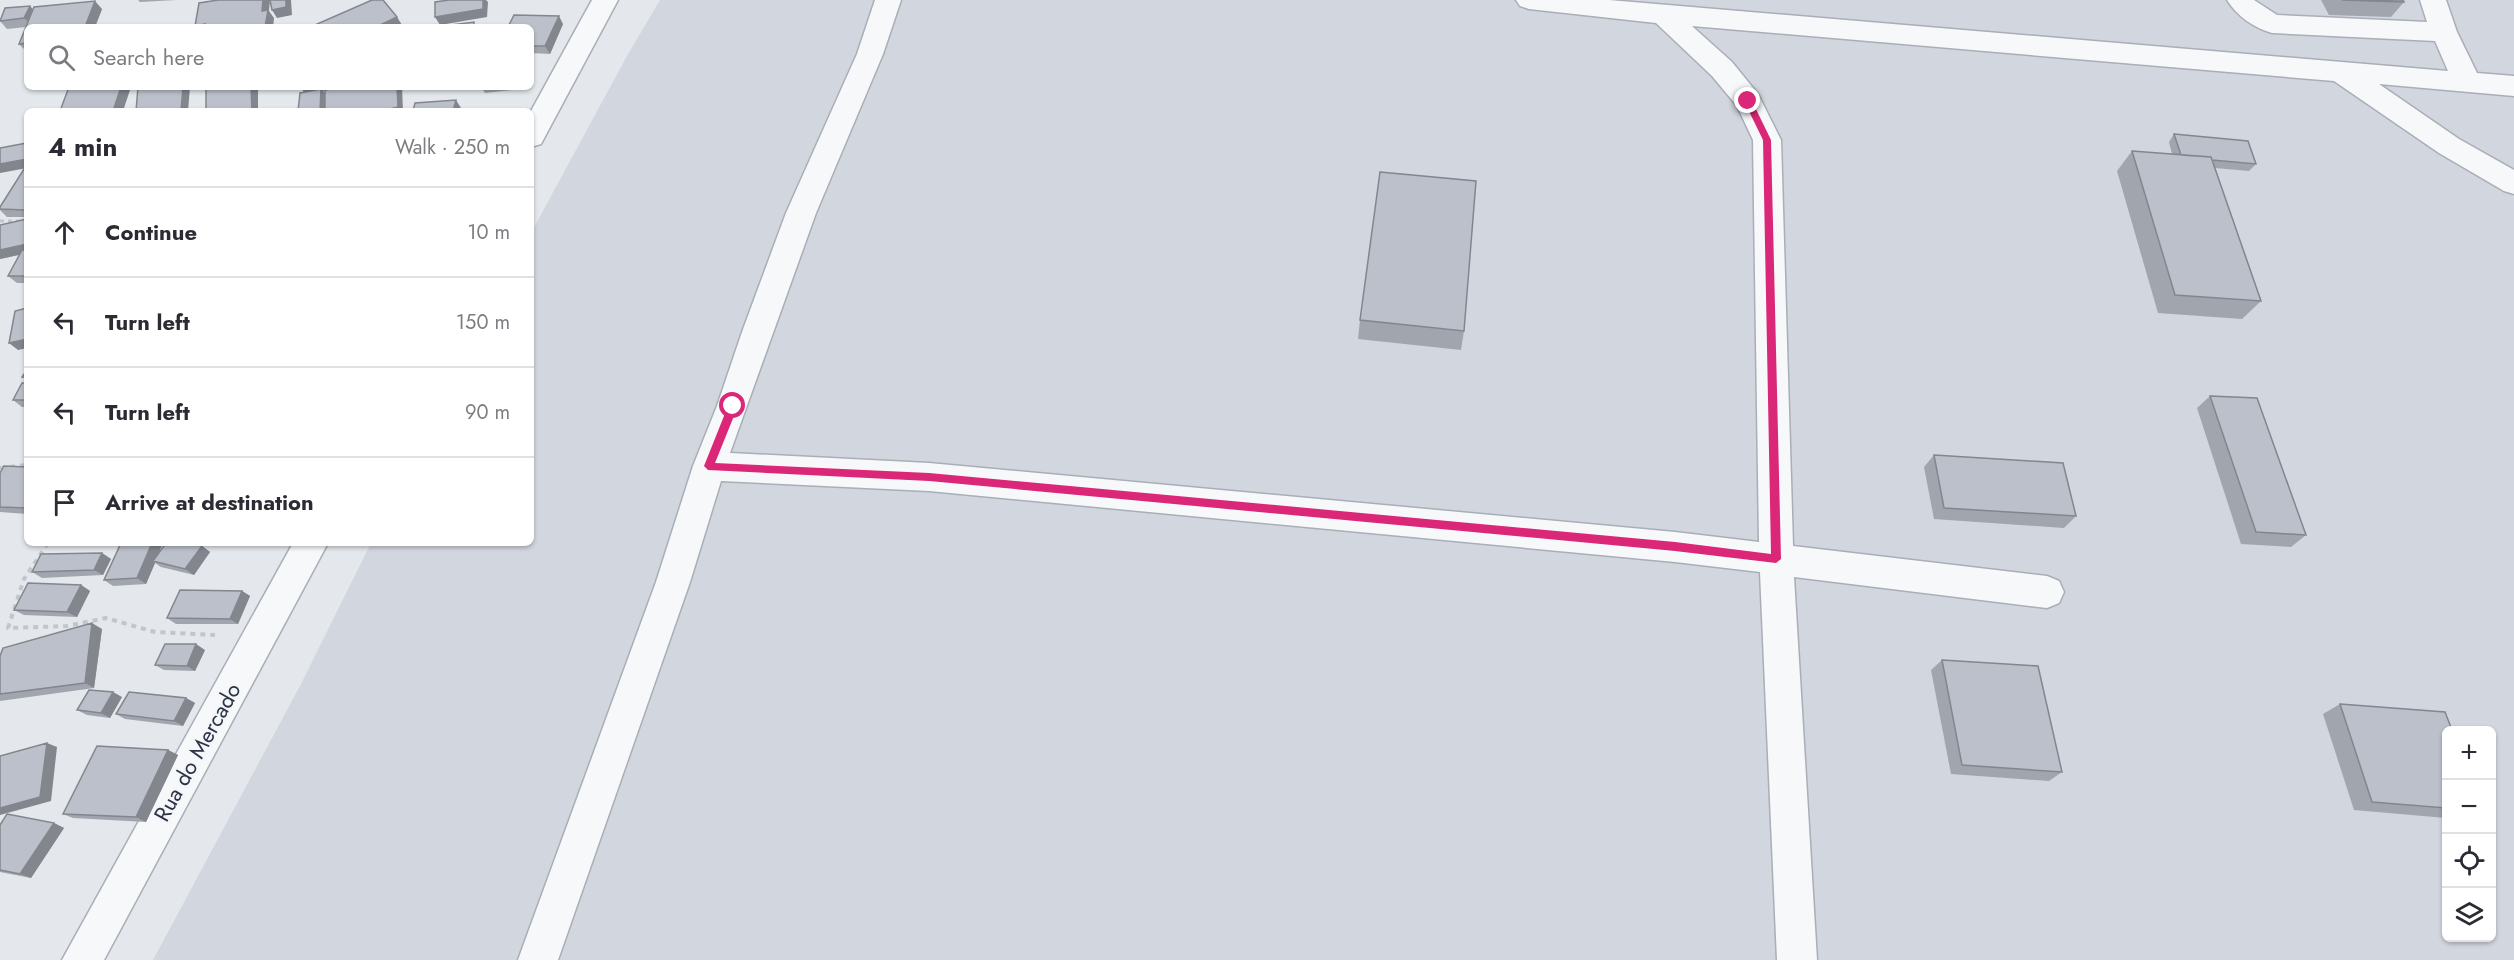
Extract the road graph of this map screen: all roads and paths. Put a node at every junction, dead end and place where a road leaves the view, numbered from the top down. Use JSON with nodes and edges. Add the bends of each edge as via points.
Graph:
{"nodes":[{"id":1,"x":605,"y":0,"type":"edge"},
{"id":2,"x":888,"y":0,"type":"edge"},
{"id":3,"x":1529,"y":0,"type":"edge"},
{"id":4,"x":2240,"y":0,"type":"edge"},
{"id":5,"x":2433,"y":0,"type":"edge"},
{"id":6,"x":1663,"y":15,"type":"junction"},
{"id":7,"x":2444,"y":32,"type":"junction"},
{"id":8,"x":2339,"y":71,"type":"junction"},
{"id":9,"x":2467,"y":82,"type":"junction"},
{"id":10,"x":2514,"y":86,"type":"edge"},
{"id":11,"x":534,"y":131,"type":"edge"},
{"id":12,"x":2514,"y":183,"type":"edge"},
{"id":13,"x":0,"y":221,"type":"edge"},
{"id":14,"x":24,"y":221,"type":"edge"},
{"id":15,"x":24,"y":465,"type":"edge"},
{"id":16,"x":708,"y":466,"type":"junction"},
{"id":17,"x":0,"y":468,"type":"edge"},
{"id":18,"x":46,"y":546,"type":"edge"},
{"id":19,"x":309,"y":546,"type":"edge"},
{"id":20,"x":1776,"y":559,"type":"junction"},
{"id":21,"x":2047,"y":592,"type":"dead end"},
{"id":22,"x":262,"y":631,"type":"junction"},
{"id":23,"x":82,"y":960,"type":"edge"},
{"id":24,"x":538,"y":960,"type":"edge"},
{"id":25,"x":1797,"y":960,"type":"edge"}],
"edges":[{"from":1,"to":11,"type":"street"},
{"from":2,"to":16,"type":"street","via":[[870,54],[801,213]]},
{"from":3,"to":6,"type":"street"},
{"from":4,"to":7,"type":"street","via":[[2272,24]]},
{"from":5,"to":7,"type":"street"},
{"from":6,"to":8,"type":"street"},
{"from":6,"to":20,"type":"street","via":[[1722,69],[1748,101],[1767,140]]},
{"from":7,"to":9,"type":"street"},
{"from":8,"to":9,"type":"street"},
{"from":8,"to":12,"type":"street","via":[[2449,146]]},
{"from":9,"to":10,"type":"street"},
{"from":13,"to":14,"type":"path"},
{"from":15,"to":17,"type":"path"},
{"from":16,"to":20,"type":"street","via":[[929,477]]},
{"from":16,"to":24,"type":"street","via":[[673,582]]},
{"from":18,"to":22,"type":"path","via":[[24,579],[8,628],[67,626],[106,618],[155,632],[184,635]]},
{"from":19,"to":22,"type":"street","name":"Rua do Mercado"},
{"from":20,"to":21,"type":"street"},
{"from":20,"to":25,"type":"street"},
{"from":22,"to":23,"type":"street","name":"Rua do Mercado"}]}
